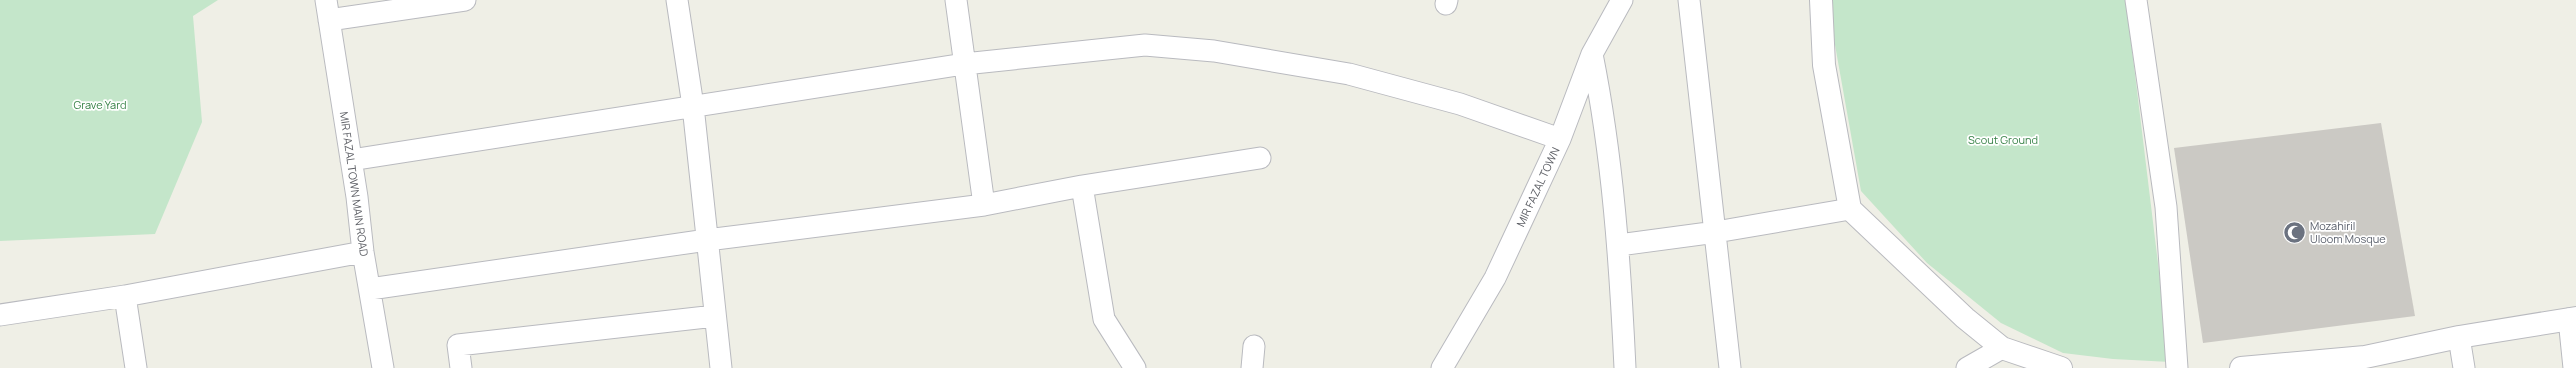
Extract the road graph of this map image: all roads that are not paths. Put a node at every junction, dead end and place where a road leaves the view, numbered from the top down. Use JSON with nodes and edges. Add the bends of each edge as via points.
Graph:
{"nodes":[{"id":1,"x":326,"y":0,"type":"edge"},
{"id":2,"x":465,"y":0,"type":"edge"},
{"id":3,"x":678,"y":0,"type":"edge"},
{"id":4,"x":956,"y":0,"type":"edge"},
{"id":5,"x":1622,"y":0,"type":"edge"},
{"id":6,"x":1689,"y":0,"type":"edge"},
{"id":7,"x":1821,"y":0,"type":"edge"},
{"id":8,"x":2136,"y":0,"type":"edge"},
{"id":9,"x":329,"y":20,"type":"junction"},
{"id":10,"x":1592,"y":54,"type":"junction"},
{"id":11,"x":964,"y":64,"type":"junction"},
{"id":12,"x":693,"y":106,"type":"junction"},
{"id":13,"x":1560,"y":139,"type":"junction"},
{"id":14,"x":1260,"y":158,"type":"dead end"},
{"id":15,"x":351,"y":160,"type":"junction"},
{"id":16,"x":1082,"y":186,"type":"junction"},
{"id":17,"x":984,"y":205,"type":"junction"},
{"id":18,"x":1850,"y":209,"type":"junction"},
{"id":19,"x":1716,"y":232,"type":"junction"},
{"id":20,"x":707,"y":240,"type":"junction"},
{"id":21,"x":1619,"y":245,"type":"junction"},
{"id":22,"x":362,"y":252,"type":"junction"},
{"id":23,"x":370,"y":289,"type":"junction"},
{"id":24,"x":125,"y":296,"type":"junction"},
{"id":25,"x":0,"y":315,"type":"edge"},
{"id":26,"x":715,"y":316,"type":"junction"},
{"id":27,"x":2572,"y":318,"type":"edge"},
{"id":28,"x":2459,"y":337,"type":"junction"},
{"id":29,"x":1254,"y":346,"type":"dead end"},
{"id":30,"x":2002,"y":348,"type":"junction"},
{"id":31,"x":2366,"y":362,"type":"edge"},
{"id":32,"x":1451,"y":365,"type":"edge"},
{"id":33,"x":2254,"y":367,"type":"edge"},
{"id":34,"x":136,"y":368,"type":"edge"},
{"id":35,"x":383,"y":368,"type":"edge"},
{"id":36,"x":461,"y":368,"type":"edge"},
{"id":37,"x":721,"y":368,"type":"edge"},
{"id":38,"x":1135,"y":368,"type":"edge"},
{"id":39,"x":1252,"y":368,"type":"edge"},
{"id":40,"x":1625,"y":368,"type":"edge"},
{"id":41,"x":1730,"y":368,"type":"edge"},
{"id":42,"x":1967,"y":368,"type":"edge"},
{"id":43,"x":2061,"y":368,"type":"edge"},
{"id":44,"x":2177,"y":368,"type":"edge"},
{"id":45,"x":2464,"y":368,"type":"edge"},
{"id":46,"x":2574,"y":368,"type":"edge"}],
"edges":[{"from":1,"to":9,"type":"street","name":"MIR FAZAL TOWN MAIN ROAD"},
{"from":2,"to":9,"type":"street"},
{"from":3,"to":12,"type":"street"},
{"from":4,"to":11,"type":"street"},
{"from":5,"to":10,"type":"street","name":"MIR FAZAL TOWN"},
{"from":6,"to":19,"type":"street"},
{"from":7,"to":18,"type":"street","via":[[1824,65]]},
{"from":8,"to":44,"type":"street","via":[[2166,207]]},
{"from":9,"to":15,"type":"street","name":"MIR FAZAL TOWN MAIN ROAD"},
{"from":10,"to":13,"type":"street","name":"MIR FAZAL TOWN"},
{"from":10,"to":21,"type":"street","via":[[1605,120]]},
{"from":11,"to":12,"type":"street"},
{"from":11,"to":13,"type":"street","via":[[1145,45],[1214,51],[1356,76],[1460,104]]},
{"from":11,"to":17,"type":"street"},
{"from":12,"to":15,"type":"street"},
{"from":12,"to":20,"type":"street"},
{"from":13,"to":32,"type":"street","name":"MIR FAZAL TOWN"},
{"from":14,"to":16,"type":"street"},
{"from":15,"to":22,"type":"street","name":"MIR FAZAL TOWN MAIN ROAD"},
{"from":16,"to":17,"type":"street"},
{"from":16,"to":38,"type":"street","via":[[1104,319]]},
{"from":17,"to":20,"type":"street"},
{"from":18,"to":19,"type":"street"},
{"from":18,"to":30,"type":"street","via":[[1965,318]]},
{"from":19,"to":21,"type":"street"},
{"from":19,"to":41,"type":"street"},
{"from":20,"to":23,"type":"street"},
{"from":20,"to":26,"type":"street"},
{"from":21,"to":40,"type":"street"},
{"from":22,"to":23,"type":"street","name":"MIR FAZAL TOWN MAIN ROAD"},
{"from":22,"to":24,"type":"street"},
{"from":23,"to":35,"type":"street","name":"MIR FAZAL TOWN MAIN ROAD"},
{"from":24,"to":25,"type":"street"},
{"from":24,"to":34,"type":"street"},
{"from":26,"to":36,"type":"street","via":[[458,345]]},
{"from":26,"to":37,"type":"street"},
{"from":27,"to":28,"type":"street"},
{"from":27,"to":46,"type":"street"},
{"from":28,"to":31,"type":"street"},
{"from":28,"to":45,"type":"street"},
{"from":29,"to":39,"type":"street"},
{"from":30,"to":42,"type":"street"},
{"from":30,"to":43,"type":"street"},
{"from":31,"to":33,"type":"street"}]}
